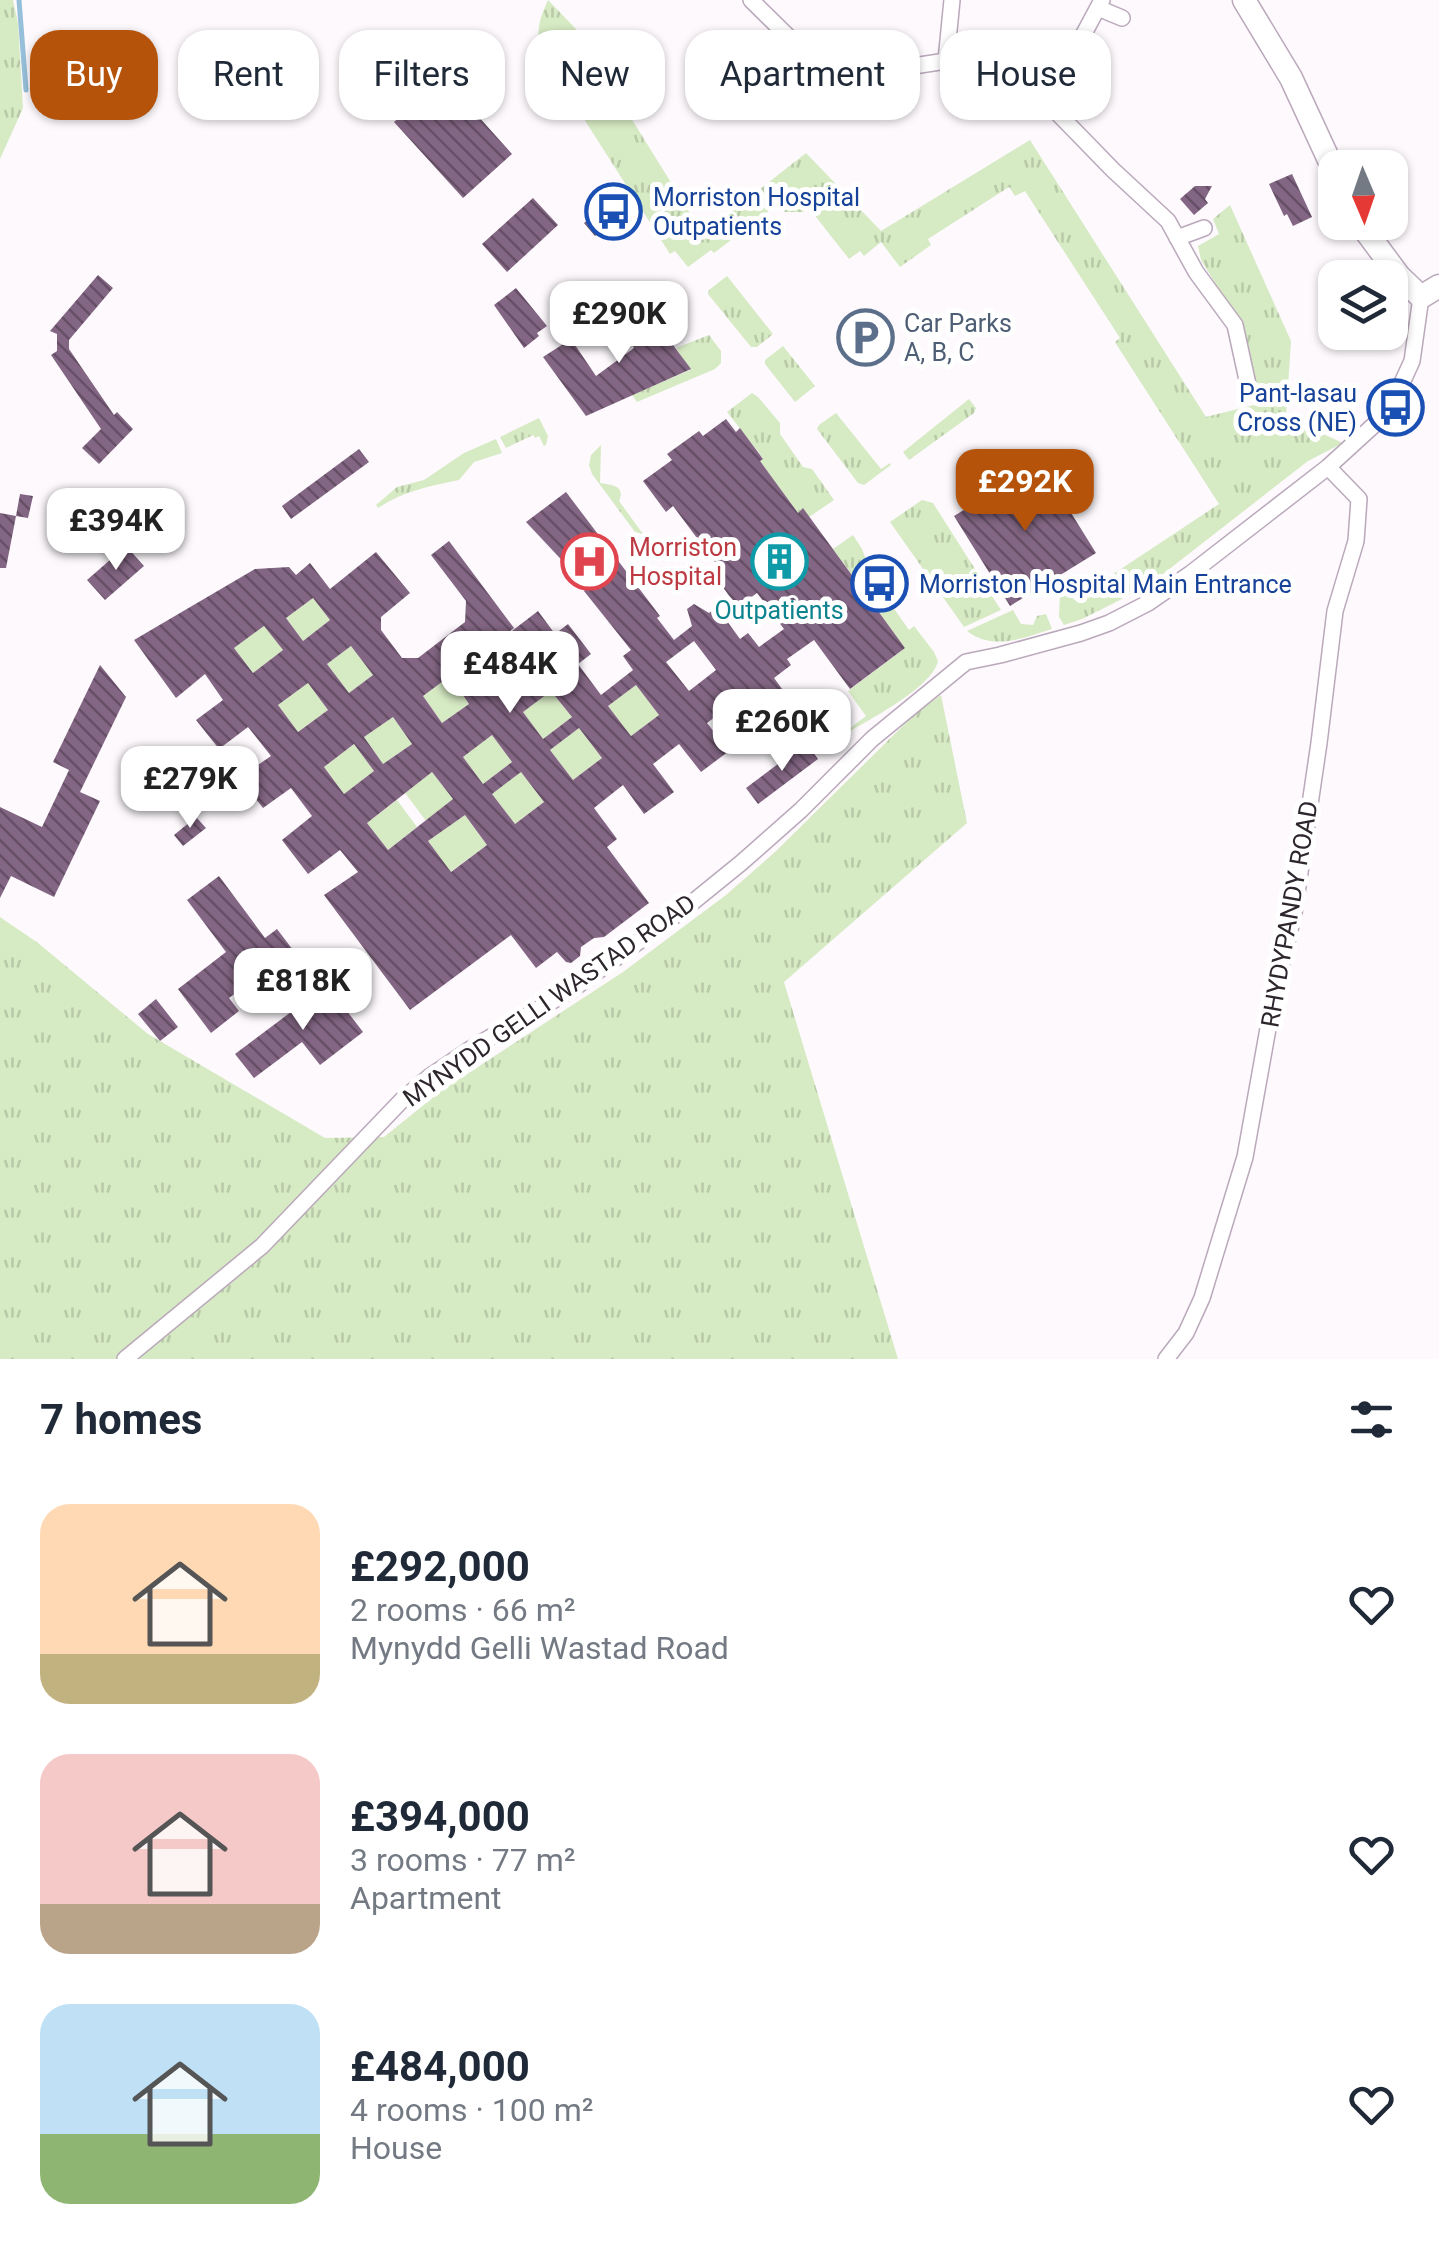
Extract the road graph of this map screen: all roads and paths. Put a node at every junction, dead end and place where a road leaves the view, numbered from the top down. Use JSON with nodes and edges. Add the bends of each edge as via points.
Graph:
{"nodes":[{"id":1,"x":751,"y":0,"type":"edge"},
{"id":2,"x":952,"y":0,"type":"edge"},
{"id":3,"x":1244,"y":0,"type":"edge"},
{"id":4,"x":1100,"y":4,"type":"edge"},
{"id":5,"x":1122,"y":18,"type":"dead end"},
{"id":6,"x":949,"y":30,"type":"edge"},
{"id":7,"x":1086,"y":30,"type":"edge"},
{"id":8,"x":940,"y":63,"type":"edge"},
{"id":9,"x":1064,"y":120,"type":"edge"},
{"id":10,"x":1324,"y":150,"type":"edge"},
{"id":11,"x":1204,"y":228,"type":"dead end"},
{"id":12,"x":1178,"y":238,"type":"junction"},
{"id":13,"x":1372,"y":240,"type":"edge"},
{"id":14,"x":1430,"y":292,"type":"edge"},
{"id":15,"x":1249,"y":390,"type":"dead end"},
{"id":16,"x":1328,"y":467,"type":"junction"},
{"id":17,"x":125,"y":1359,"type":"edge"},
{"id":18,"x":1166,"y":1359,"type":"edge"}],
"edges":[{"from":1,"to":8,"type":"street","via":[[815,62],[855,75]]},
{"from":2,"to":6,"type":"street"},
{"from":3,"to":10,"type":"street"},
{"from":4,"to":5,"type":"street"},
{"from":4,"to":7,"type":"street"},
{"from":9,"to":12,"type":"street"},
{"from":11,"to":12,"type":"street"},
{"from":12,"to":15,"type":"street","via":[[1234,325]]},
{"from":13,"to":14,"type":"street","via":[[1399,276]]},
{"from":14,"to":16,"type":"street","name":"MYNYDD GELLI WASTAD ROAD","via":[[1395,398]]},
{"from":16,"to":17,"type":"street","name":"MYNYDD GELLI WASTAD ROAD","via":[[1148,603],[1081,633],[966,662],[675,916],[402,1099],[262,1246]]},
{"from":16,"to":18,"type":"street","name":"RHYDYPANDY ROAD","via":[[1359,499],[1359,520],[1336,611],[1294,913],[1240,1176],[1202,1298]]}]}
